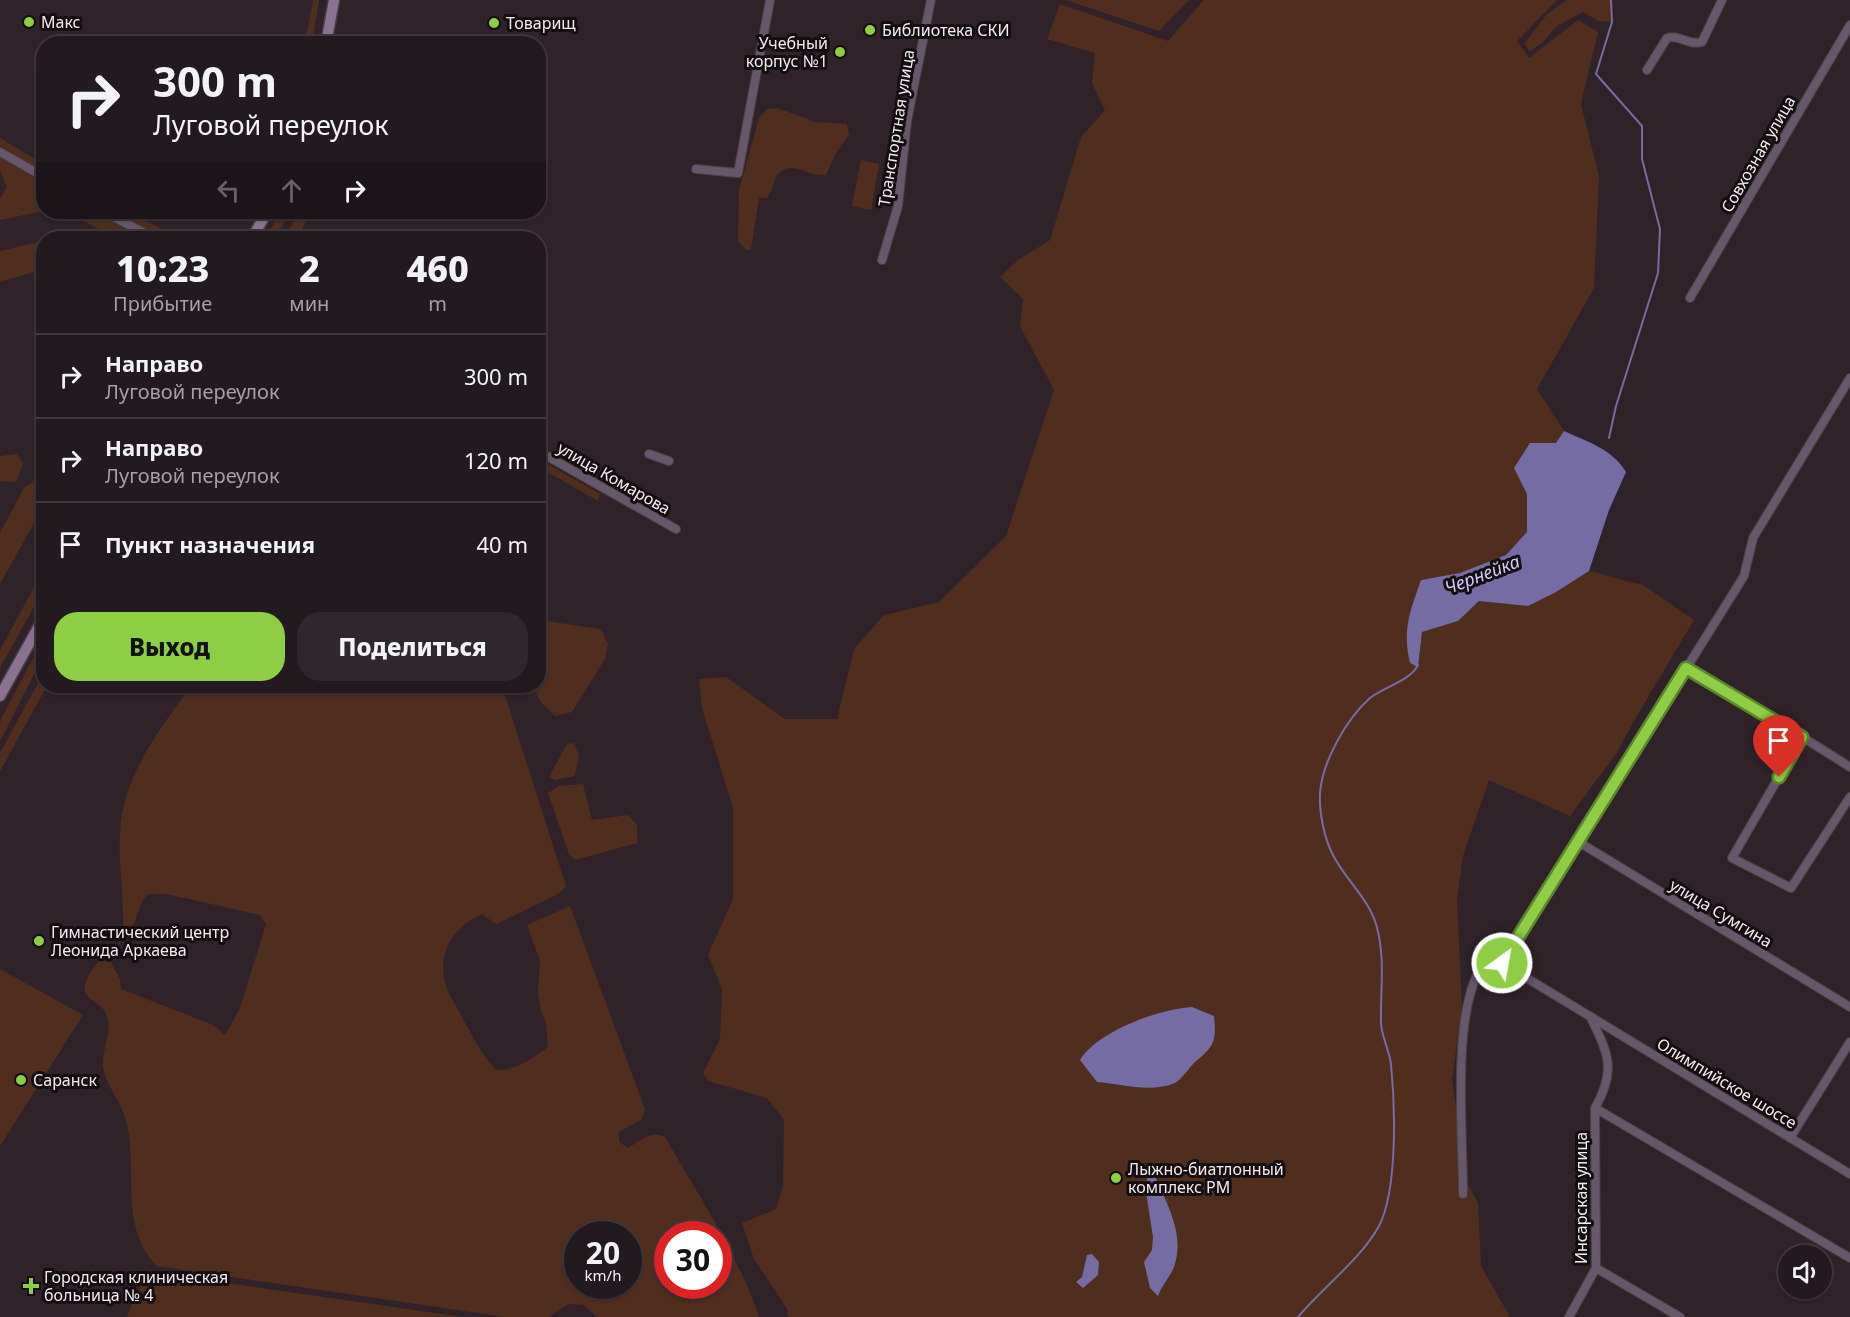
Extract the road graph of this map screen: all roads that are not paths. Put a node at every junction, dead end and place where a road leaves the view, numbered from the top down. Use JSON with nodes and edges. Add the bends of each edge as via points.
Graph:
{"nodes":[{"id":1,"x":334,"y":0,"type":"edge"},
{"id":2,"x":770,"y":0,"type":"edge"},
{"id":3,"x":931,"y":0,"type":"edge"},
{"id":4,"x":1722,"y":0,"type":"edge"},
{"id":5,"x":1850,"y":25,"type":"edge"},
{"id":6,"x":327,"y":36,"type":"edge"},
{"id":7,"x":1647,"y":70,"type":"dead end"},
{"id":8,"x":0,"y":152,"type":"edge"},
{"id":9,"x":696,"y":170,"type":"dead end"},
{"id":10,"x":36,"y":172,"type":"edge"},
{"id":11,"x":117,"y":219,"type":"edge"},
{"id":12,"x":141,"y":231,"type":"edge"},
{"id":13,"x":882,"y":260,"type":"dead end"},
{"id":14,"x":1690,"y":298,"type":"dead end"},
{"id":15,"x":1850,"y":378,"type":"edge"},
{"id":16,"x":649,"y":453,"type":"dead end"},
{"id":17,"x":546,"y":456,"type":"edge"},
{"id":18,"x":669,"y":461,"type":"dead end"},
{"id":19,"x":676,"y":529,"type":"dead end"},
{"id":20,"x":36,"y":631,"type":"edge"},
{"id":21,"x":1686,"y":668,"type":"junction"},
{"id":22,"x":0,"y":696,"type":"edge"},
{"id":23,"x":1802,"y":737,"type":"junction"},
{"id":24,"x":1850,"y":767,"type":"edge"},
{"id":25,"x":1850,"y":797,"type":"edge"},
{"id":26,"x":1577,"y":841,"type":"junction"},
{"id":27,"x":1502,"y":963,"type":"junction"},
{"id":28,"x":1850,"y":1007,"type":"edge"},
{"id":29,"x":1589,"y":1015,"type":"junction"},
{"id":30,"x":1850,"y":1042,"type":"edge"},
{"id":31,"x":1595,"y":1108,"type":"junction"},
{"id":32,"x":1790,"y":1137,"type":"junction"},
{"id":33,"x":1850,"y":1174,"type":"edge"},
{"id":34,"x":1463,"y":1194,"type":"dead end"},
{"id":35,"x":1850,"y":1258,"type":"edge"},
{"id":36,"x":1596,"y":1268,"type":"junction"},
{"id":37,"x":1569,"y":1317,"type":"edge"},
{"id":38,"x":1680,"y":1317,"type":"edge"}],
"edges":[{"from":1,"to":6,"type":"main road"},
{"from":2,"to":9,"type":"street","via":[[738,173]]},
{"from":3,"to":13,"type":"street","name":"Транспортная улица","via":[[908,121],[898,206]]},
{"from":4,"to":7,"type":"street","via":[[1702,42],[1667,38]]},
{"from":5,"to":14,"type":"street","name":"Совхозная улица"},
{"from":8,"to":10,"type":"street"},
{"from":11,"to":12,"type":"street"},
{"from":15,"to":21,"type":"street","via":[[1753,538],[1744,576]]},
{"from":16,"to":18,"type":"street"},
{"from":17,"to":19,"type":"street","name":"улица Комарова"},
{"from":20,"to":22,"type":"main road"},
{"from":21,"to":23,"type":"street"},
{"from":21,"to":26,"type":"street"},
{"from":23,"to":24,"type":"street"},
{"from":23,"to":25,"type":"street","via":[[1732,858],[1791,888]]},
{"from":26,"to":27,"type":"street"},
{"from":26,"to":28,"type":"street","name":"улица Сумгина"},
{"from":27,"to":29,"type":"street","name":"Олимпийское шоссе"},
{"from":27,"to":34,"type":"street","via":[[1479,971],[1470,987],[1462,1030]]},
{"from":29,"to":31,"type":"street","via":[[1608,1053],[1610,1070],[1605,1092]]},
{"from":29,"to":32,"type":"street","name":"Олимпийское шоссе"},
{"from":30,"to":32,"type":"street"},
{"from":31,"to":35,"type":"street"},
{"from":31,"to":36,"type":"street","name":"Инсарская улица"},
{"from":32,"to":33,"type":"street","name":"Олимпийское шоссе"},
{"from":36,"to":37,"type":"street","name":"Инсарская улица"},
{"from":36,"to":38,"type":"street"}]}
